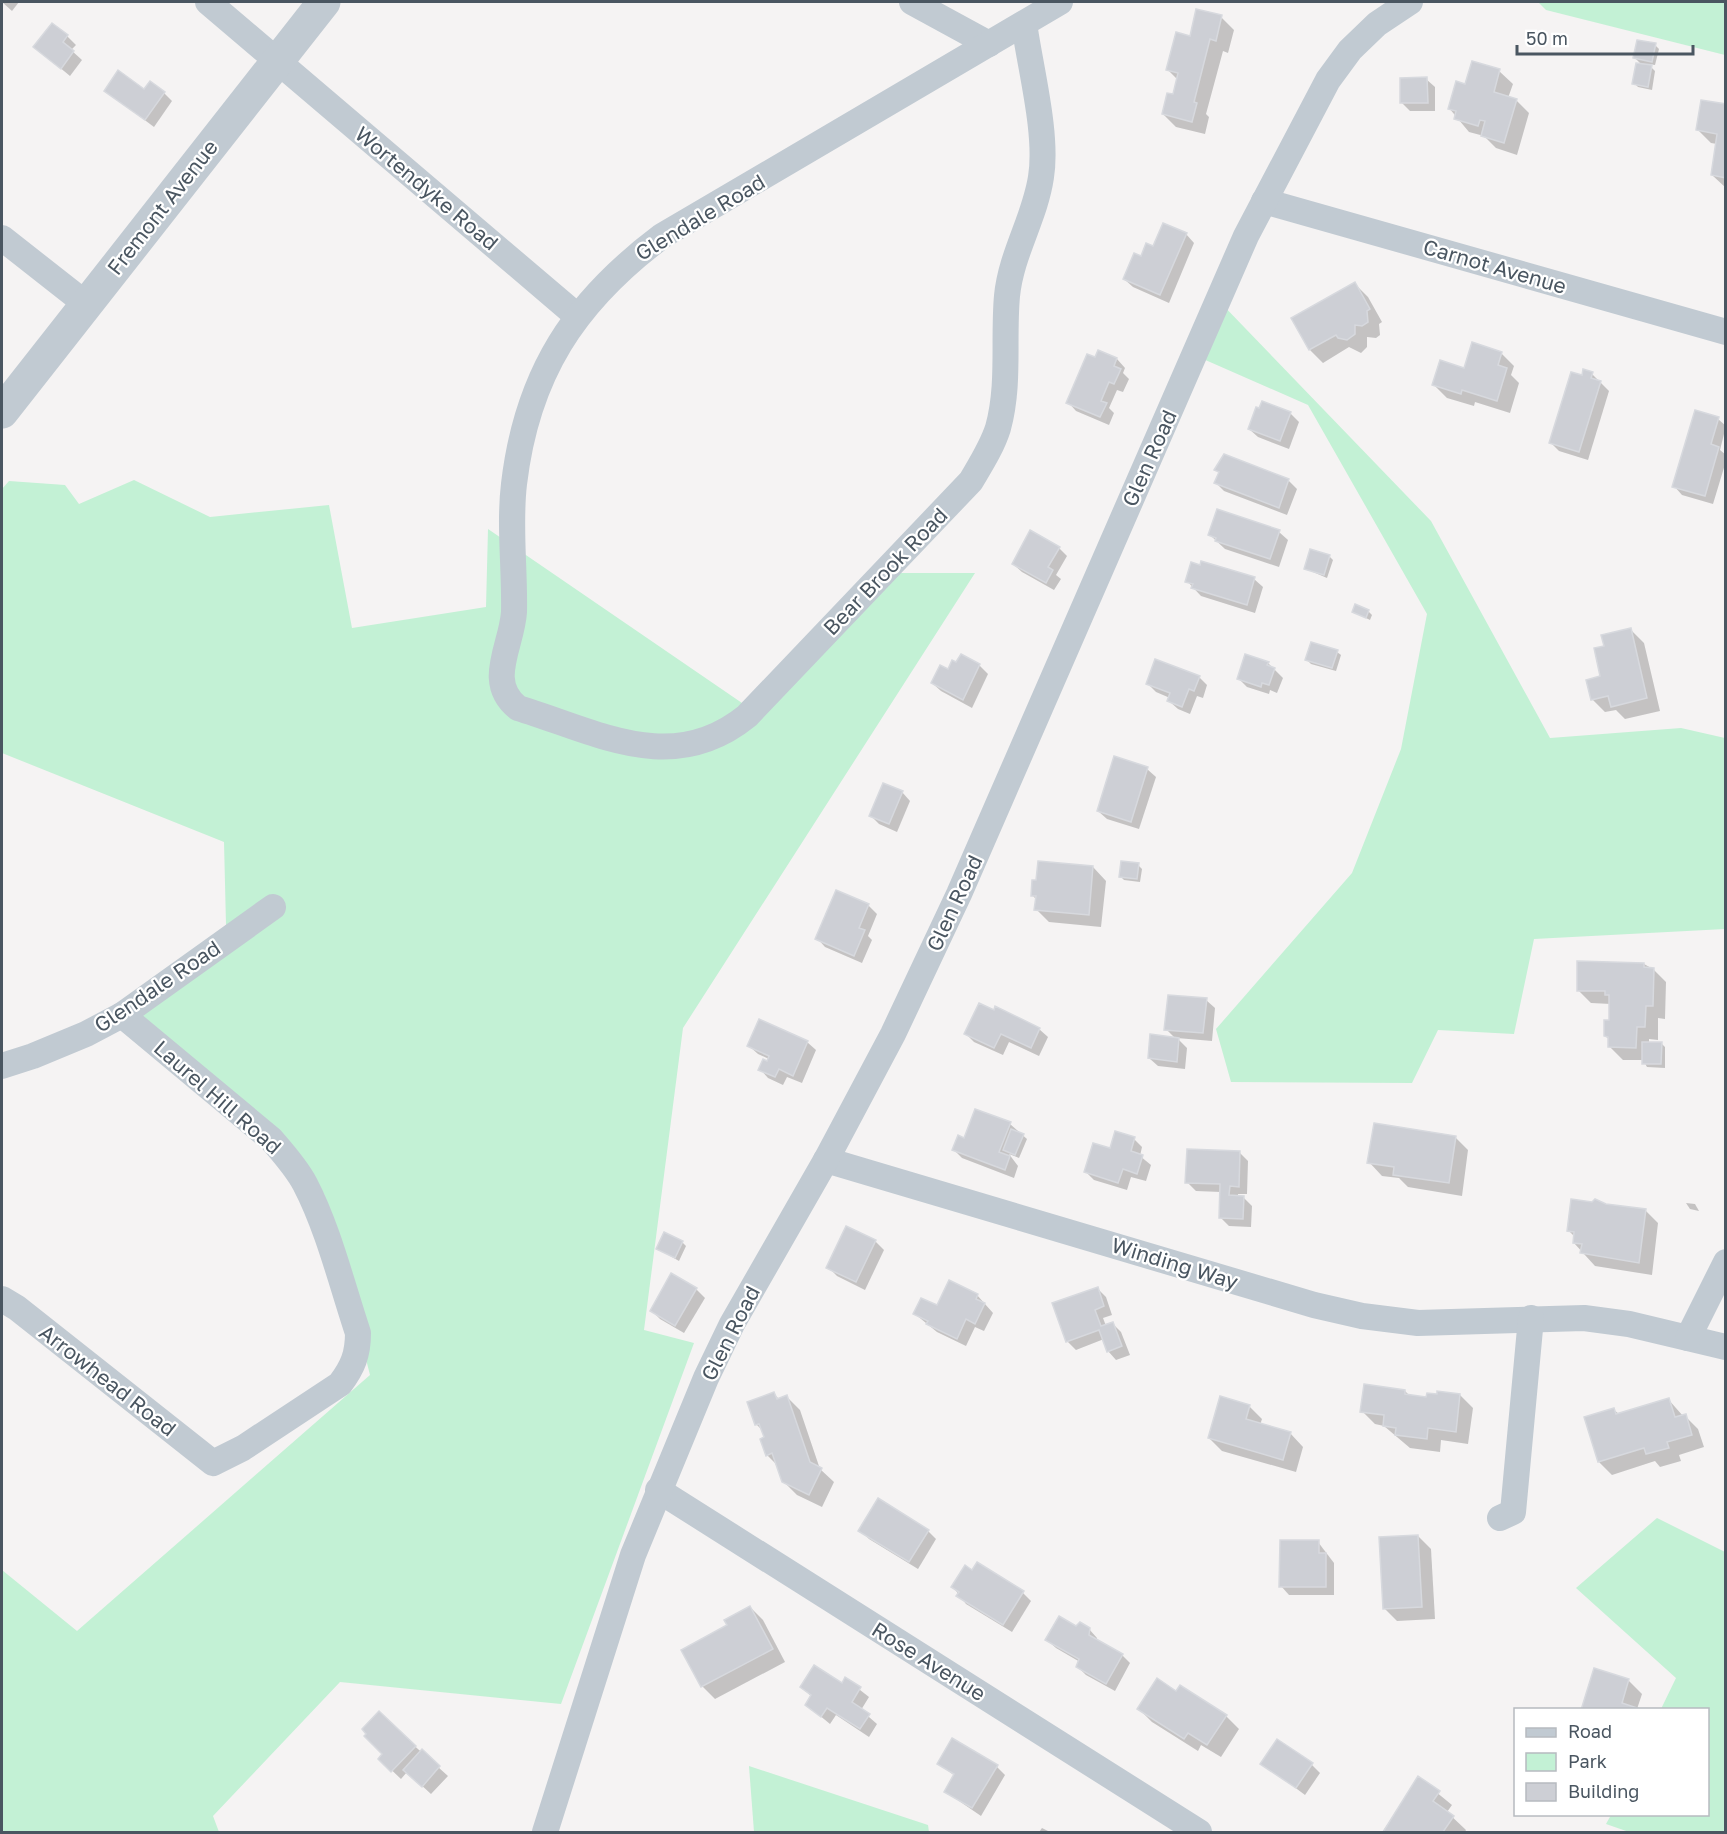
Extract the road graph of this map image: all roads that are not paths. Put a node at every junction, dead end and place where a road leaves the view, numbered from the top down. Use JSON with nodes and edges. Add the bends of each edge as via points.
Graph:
{"nodes":[{"id":1,"x":208,"y":2,"type":"edge"},
{"id":2,"x":324,"y":2,"type":"edge"},
{"id":3,"x":912,"y":2,"type":"edge"},
{"id":4,"x":1060,"y":2,"type":"edge"},
{"id":5,"x":1410,"y":2,"type":"edge"},
{"id":6,"x":1024,"y":23,"type":"junction"},
{"id":7,"x":989,"y":44,"type":"junction"},
{"id":8,"x":277,"y":60,"type":"junction"},
{"id":9,"x":1264,"y":201,"type":"junction"},
{"id":10,"x":2,"y":238,"type":"edge"},
{"id":11,"x":86,"y":304,"type":"junction"},
{"id":12,"x":577,"y":316,"type":"junction"},
{"id":13,"x":1725,"y":332,"type":"edge"},
{"id":14,"x":2,"y":412,"type":"edge"},
{"id":15,"x":513,"y":563,"type":"joint"},
{"id":16,"x":273,"y":907,"type":"dead end"},
{"id":17,"x":122,"y":1015,"type":"junction"},
{"id":18,"x":2,"y":1066,"type":"edge"},
{"id":19,"x":826,"y":1160,"type":"junction"},
{"id":20,"x":1725,"y":1262,"type":"edge"},
{"id":21,"x":2,"y":1299,"type":"edge"},
{"id":22,"x":1531,"y":1318,"type":"junction"},
{"id":23,"x":1688,"y":1338,"type":"junction"},
{"id":24,"x":1725,"y":1347,"type":"edge"},
{"id":25,"x":213,"y":1463,"type":"joint"},
{"id":26,"x":658,"y":1490,"type":"junction"},
{"id":27,"x":1500,"y":1518,"type":"dead end"},
{"id":28,"x":545,"y":1833,"type":"edge"},
{"id":29,"x":1200,"y":1833,"type":"edge"}],
"edges":[{"from":1,"to":8,"type":"street","name":"Wortendyke Road"},
{"from":2,"to":8,"type":"street","name":"Fremont Avenue"},
{"from":3,"to":7,"type":"street"},
{"from":4,"to":6,"type":"street","name":"Glendale Road"},
{"from":5,"to":9,"type":"street","name":"Glen Road","via":[[1377,24],[1350,50],[1328,80]]},
{"from":6,"to":7,"type":"street","name":"Glendale Road"},
{"from":6,"to":15,"type":"street","name":"Bear Brook Road","via":[[1042,146],[1042,175],[1007,294],[1003,402],[998,429],[971,481],[955,498],[747,716],[713,738],[687,746],[633,745],[518,708],[509,701],[501,676],[514,613]]},
{"from":7,"to":12,"type":"street","name":"Glendale Road","via":[[662,236],[626,263]]},
{"from":8,"to":11,"type":"street","name":"Fremont Avenue"},
{"from":8,"to":12,"type":"street","name":"Wortendyke Road"},
{"from":9,"to":13,"type":"street","name":"Carnot Avenue"},
{"from":9,"to":19,"type":"street","name":"Glen Road","via":[[959,894],[893,1034]]},
{"from":10,"to":11,"type":"street"},
{"from":11,"to":14,"type":"street","name":"Fremont Avenue"},
{"from":12,"to":15,"type":"street","name":"Glendale Road","via":[[536,390],[522,434],[514,486]]},
{"from":16,"to":17,"type":"street","name":"Glendale Road"},
{"from":17,"to":18,"type":"street","name":"Glendale Road","via":[[86,1034]]},
{"from":17,"to":25,"type":"street","name":"Laurel Hill Road","via":[[271,1139],[292,1163],[318,1214],[358,1333],[358,1352],[351,1370],[339,1384],[243,1448]]},
{"from":19,"to":22,"type":"street","name":"Winding Way","via":[[1362,1316],[1418,1323]]},
{"from":19,"to":26,"type":"street","name":"Glen Road","via":[[732,1324]]},
{"from":20,"to":23,"type":"street"},
{"from":21,"to":25,"type":"street","name":"Arrowhead Road"},
{"from":22,"to":23,"type":"street","name":"Winding Way","via":[[1584,1318]]},
{"from":22,"to":27,"type":"street","via":[[1513,1512]]},
{"from":23,"to":24,"type":"street","name":"Winding Way"},
{"from":26,"to":28,"type":"street","name":"Glen Road","via":[[609,1628]]},
{"from":26,"to":29,"type":"street","name":"Rose Avenue"}]}
